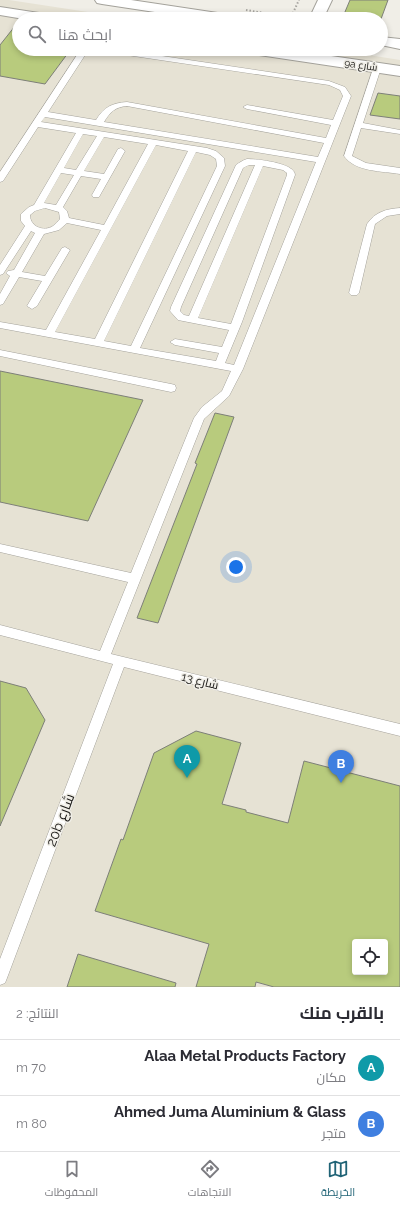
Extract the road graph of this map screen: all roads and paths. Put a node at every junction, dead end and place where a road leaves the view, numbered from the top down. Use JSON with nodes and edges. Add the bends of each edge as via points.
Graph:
{"nodes":[{"id":1,"x":102,"y":0,"type":"edge"},
{"id":2,"x":325,"y":0,"type":"edge"},
{"id":3,"x":132,"y":2,"type":"edge"},
{"id":4,"x":0,"y":11,"type":"edge"},
{"id":5,"x":190,"y":12,"type":"edge"},
{"id":6,"x":319,"y":12,"type":"edge"},
{"id":7,"x":12,"y":13,"type":"edge"},
{"id":8,"x":388,"y":42,"type":"edge"},
{"id":9,"x":400,"y":44,"type":"edge"},
{"id":10,"x":80,"y":56,"type":"edge"},
{"id":11,"x":147,"y":56,"type":"edge"},
{"id":12,"x":298,"y":56,"type":"edge"},
{"id":13,"x":377,"y":68,"type":"junction"},
{"id":14,"x":400,"y":71,"type":"edge"},
{"id":15,"x":247,"y":107,"type":"dead end"},
{"id":16,"x":43,"y":114,"type":"junction"},
{"id":17,"x":99,"y":123,"type":"junction"},
{"id":18,"x":336,"y":123,"type":"junction"},
{"id":19,"x":36,"y":124,"type":"junction"},
{"id":20,"x":358,"y":125,"type":"junction"},
{"id":21,"x":81,"y":131,"type":"junction"},
{"id":22,"x":400,"y":132,"type":"edge"},
{"id":23,"x":102,"y":134,"type":"junction"},
{"id":24,"x":328,"y":141,"type":"junction"},
{"id":25,"x":153,"y":143,"type":"junction"},
{"id":26,"x":193,"y":149,"type":"junction"},
{"id":27,"x":121,"y":151,"type":"dead end"},
{"id":28,"x":320,"y":160,"type":"junction"},
{"id":29,"x":260,"y":163,"type":"junction"},
{"id":30,"x":59,"y":170,"type":"junction"},
{"id":31,"x":400,"y":171,"type":"edge"},
{"id":32,"x":79,"y":173,"type":"junction"},
{"id":33,"x":106,"y":177,"type":"junction"},
{"id":34,"x":0,"y":179,"type":"edge"},
{"id":35,"x":96,"y":195,"type":"dead end"},
{"id":36,"x":38,"y":206,"type":"junction"},
{"id":37,"x":58,"y":208,"type":"junction"},
{"id":38,"x":400,"y":211,"type":"edge"},
{"id":39,"x":65,"y":220,"type":"junction"},
{"id":40,"x":28,"y":228,"type":"junction"},
{"id":41,"x":107,"y":228,"type":"junction"},
{"id":42,"x":41,"y":231,"type":"junction"},
{"id":43,"x":65,"y":250,"type":"dead end"},
{"id":44,"x":0,"y":272,"type":"edge"},
{"id":45,"x":17,"y":274,"type":"junction"},
{"id":46,"x":48,"y":279,"type":"junction"},
{"id":47,"x":354,"y":294,"type":"dead end"},
{"id":48,"x":0,"y":302,"type":"edge"},
{"id":49,"x":32,"y":306,"type":"dead end"},
{"id":50,"x":192,"y":321,"type":"junction"},
{"id":51,"x":0,"y":325,"type":"edge"},
{"id":52,"x":234,"y":328,"type":"junction"},
{"id":53,"x":49,"y":334,"type":"junction"},
{"id":54,"x":175,"y":342,"type":"dead end"},
{"id":55,"x":98,"y":343,"type":"junction"},
{"id":56,"x":134,"y":350,"type":"junction"},
{"id":57,"x":225,"y":351,"type":"junction"},
{"id":58,"x":0,"y":353,"type":"edge"},
{"id":59,"x":219,"y":366,"type":"junction"},
{"id":60,"x":238,"y":370,"type":"junction"},
{"id":61,"x":171,"y":388,"type":"dead end"},
{"id":62,"x":0,"y":548,"type":"edge"},
{"id":63,"x":135,"y":579,"type":"junction"},
{"id":64,"x":0,"y":630,"type":"edge"},
{"id":65,"x":104,"y":656,"type":"junction"},
{"id":66,"x":120,"y":661,"type":"junction"},
{"id":67,"x":400,"y":730,"type":"edge"},
{"id":68,"x":0,"y":978,"type":"edge"}],
"edges":[{"from":1,"to":3,"type":"street"},
{"from":2,"to":6,"type":"street"},
{"from":3,"to":5,"type":"street"},
{"from":4,"to":7,"type":"street"},
{"from":8,"to":9,"type":"street"},
{"from":10,"to":16,"type":"lane"},
{"from":11,"to":18,"type":"lane","via":[[335,84],[344,89],[347,96]]},
{"from":12,"to":13,"type":"street","name":"9a شارع"},
{"from":13,"to":14,"type":"street","name":"9a شارع"},
{"from":13,"to":20,"type":"lane"},
{"from":15,"to":18,"type":"lane"},
{"from":16,"to":17,"type":"lane"},
{"from":16,"to":19,"type":"lane"},
{"from":17,"to":24,"type":"lane","via":[[108,109],[127,104]]},
{"from":17,"to":28,"type":"lane"},
{"from":18,"to":24,"type":"lane"},
{"from":19,"to":21,"type":"lane"},
{"from":19,"to":34,"type":"lane"},
{"from":20,"to":22,"type":"lane"},
{"from":20,"to":31,"type":"lane","via":[[349,158],[358,164]]},
{"from":21,"to":23,"type":"lane"},
{"from":21,"to":30,"type":"lane"},
{"from":23,"to":25,"type":"lane"},
{"from":23,"to":32,"type":"lane"},
{"from":24,"to":28,"type":"lane"},
{"from":25,"to":26,"type":"lane"},
{"from":25,"to":41,"type":"lane"},
{"from":26,"to":55,"type":"lane"},
{"from":26,"to":56,"type":"lane","via":[[217,155],[221,166]]},
{"from":27,"to":33,"type":"lane"},
{"from":28,"to":60,"type":"lane"},
{"from":29,"to":50,"type":"lane"},
{"from":29,"to":50,"type":"lane","via":[[247,162],[239,167],[176,307],[177,315]]},
{"from":29,"to":52,"type":"lane","via":[[286,168],[291,175]]},
{"from":30,"to":32,"type":"lane"},
{"from":30,"to":36,"type":"lane"},
{"from":32,"to":33,"type":"lane"},
{"from":32,"to":37,"type":"lane"},
{"from":33,"to":35,"type":"lane"},
{"from":36,"to":37,"type":"lane"},
{"from":36,"to":40,"type":"lane","via":[[31,208],[22,216],[22,221]]},
{"from":37,"to":39,"type":"lane","via":[[63,211]]},
{"from":38,"to":47,"type":"lane","via":[[380,216],[371,224]]},
{"from":39,"to":41,"type":"lane"},
{"from":39,"to":42,"type":"lane","via":[[56,228]]},
{"from":40,"to":42,"type":"lane"},
{"from":40,"to":44,"type":"lane"},
{"from":41,"to":53,"type":"lane"},
{"from":42,"to":45,"type":"lane"},
{"from":43,"to":46,"type":"lane"},
{"from":44,"to":45,"type":"lane"},
{"from":45,"to":46,"type":"lane"},
{"from":45,"to":48,"type":"lane"},
{"from":46,"to":49,"type":"lane"},
{"from":50,"to":52,"type":"lane"},
{"from":51,"to":53,"type":"lane"},
{"from":52,"to":57,"type":"lane"},
{"from":53,"to":55,"type":"lane"},
{"from":54,"to":57,"type":"lane"},
{"from":55,"to":56,"type":"lane"},
{"from":56,"to":59,"type":"lane"},
{"from":57,"to":59,"type":"lane"},
{"from":58,"to":61,"type":"lane"},
{"from":59,"to":60,"type":"lane"},
{"from":60,"to":63,"type":"lane","via":[[225,396],[199,418]]},
{"from":62,"to":63,"type":"lane"},
{"from":63,"to":65,"type":"lane"},
{"from":64,"to":65,"type":"lane","name":"شارع 13"},
{"from":65,"to":66,"type":"lane","name":"شارع 13"},
{"from":66,"to":67,"type":"lane","name":"شارع 13"},
{"from":66,"to":68,"type":"lane","name":"20b شارع"}]}
